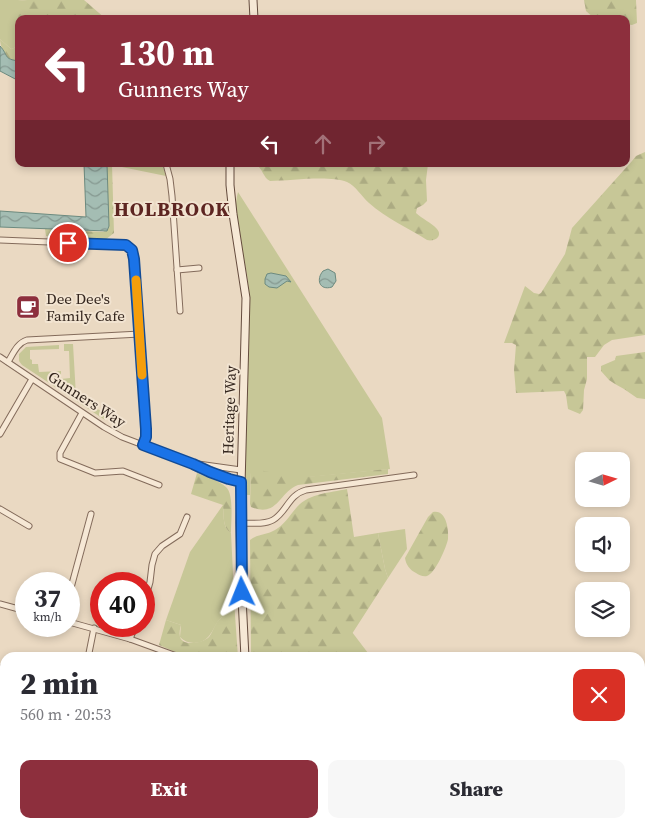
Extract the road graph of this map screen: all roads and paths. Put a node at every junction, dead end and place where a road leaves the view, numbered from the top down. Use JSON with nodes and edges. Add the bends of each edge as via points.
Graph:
{"nodes":[{"id":1,"x":253,"y":0,"type":"edge"},
{"id":2,"x":254,"y":15,"type":"edge"},
{"id":3,"x":167,"y":167,"type":"edge"},
{"id":4,"x":230,"y":167,"type":"edge"},
{"id":5,"x":0,"y":240,"type":"edge"},
{"id":6,"x":199,"y":268,"type":"dead end"},
{"id":7,"x":177,"y":270,"type":"junction"},
{"id":8,"x":180,"y":311,"type":"dead end"},
{"id":9,"x":140,"y":334,"type":"junction"},
{"id":10,"x":0,"y":357,"type":"edge"},
{"id":11,"x":8,"y":362,"type":"junction"},
{"id":12,"x":32,"y":379,"type":"junction"},
{"id":13,"x":82,"y":413,"type":"junction"},
{"id":14,"x":0,"y":434,"type":"edge"},
{"id":15,"x":143,"y":445,"type":"junction"},
{"id":16,"x":193,"y":464,"type":"junction"},
{"id":17,"x":241,"y":470,"type":"junction"},
{"id":18,"x":414,"y":475,"type":"dead end"},
{"id":19,"x":241,"y":482,"type":"junction"},
{"id":20,"x":159,"y":485,"type":"dead end"},
{"id":21,"x":0,"y":509,"type":"edge"},
{"id":22,"x":91,"y":514,"type":"dead end"},
{"id":23,"x":193,"y":523,"type":"dead end"},
{"id":24,"x":240,"y":523,"type":"junction"},
{"id":25,"x":29,"y":526,"type":"dead end"},
{"id":26,"x":75,"y":572,"type":"edge"},
{"id":27,"x":151,"y":572,"type":"edge"},
{"id":28,"x":0,"y":604,"type":"edge"},
{"id":29,"x":15,"y":608,"type":"edge"},
{"id":30,"x":93,"y":637,"type":"edge"},
{"id":31,"x":126,"y":637,"type":"edge"},
{"id":32,"x":130,"y":638,"type":"joint"},
{"id":33,"x":91,"y":652,"type":"edge"},
{"id":34,"x":166,"y":652,"type":"edge"},
{"id":35,"x":245,"y":652,"type":"edge"}],
"edges":[{"from":1,"to":2,"type":"street"},
{"from":3,"to":7,"type":"street"},
{"from":4,"to":17,"type":"street","name":"Heritage Way","via":[[232,214],[246,298]]},
{"from":5,"to":9,"type":"street","via":[[130,247],[134,259]]},
{"from":6,"to":7,"type":"street"},
{"from":7,"to":8,"type":"street"},
{"from":9,"to":11,"type":"street","via":[[27,340],[19,345]]},
{"from":9,"to":15,"type":"street","via":[[146,429]]},
{"from":10,"to":11,"type":"street","name":"Gunners Way"},
{"from":11,"to":12,"type":"street","name":"Gunners Way"},
{"from":12,"to":13,"type":"street","name":"Gunners Way"},
{"from":12,"to":14,"type":"street"},
{"from":13,"to":15,"type":"street","name":"Gunners Way","via":[[122,437]]},
{"from":13,"to":20,"type":"street","via":[[60,453],[60,459],[95,472],[120,471]]},
{"from":15,"to":16,"type":"street","name":"Gunners Way"},
{"from":16,"to":17,"type":"street","name":"Gunners Way"},
{"from":16,"to":19,"type":"street","name":"Gunners Way"},
{"from":17,"to":19,"type":"street","name":"Heritage Way"},
{"from":18,"to":24,"type":"street","via":[[306,490],[295,495],[272,521]]},
{"from":19,"to":24,"type":"street","name":"Heritage Way"},
{"from":21,"to":25,"type":"street"},
{"from":22,"to":26,"type":"street"},
{"from":23,"to":27,"type":"street","via":[[186,519],[180,534],[162,546]]},
{"from":24,"to":35,"type":"street","name":"Heritage Way"},
{"from":28,"to":29,"type":"street"},
{"from":30,"to":33,"type":"street"},
{"from":31,"to":32,"type":"street"},
{"from":32,"to":34,"type":"street"}]}
